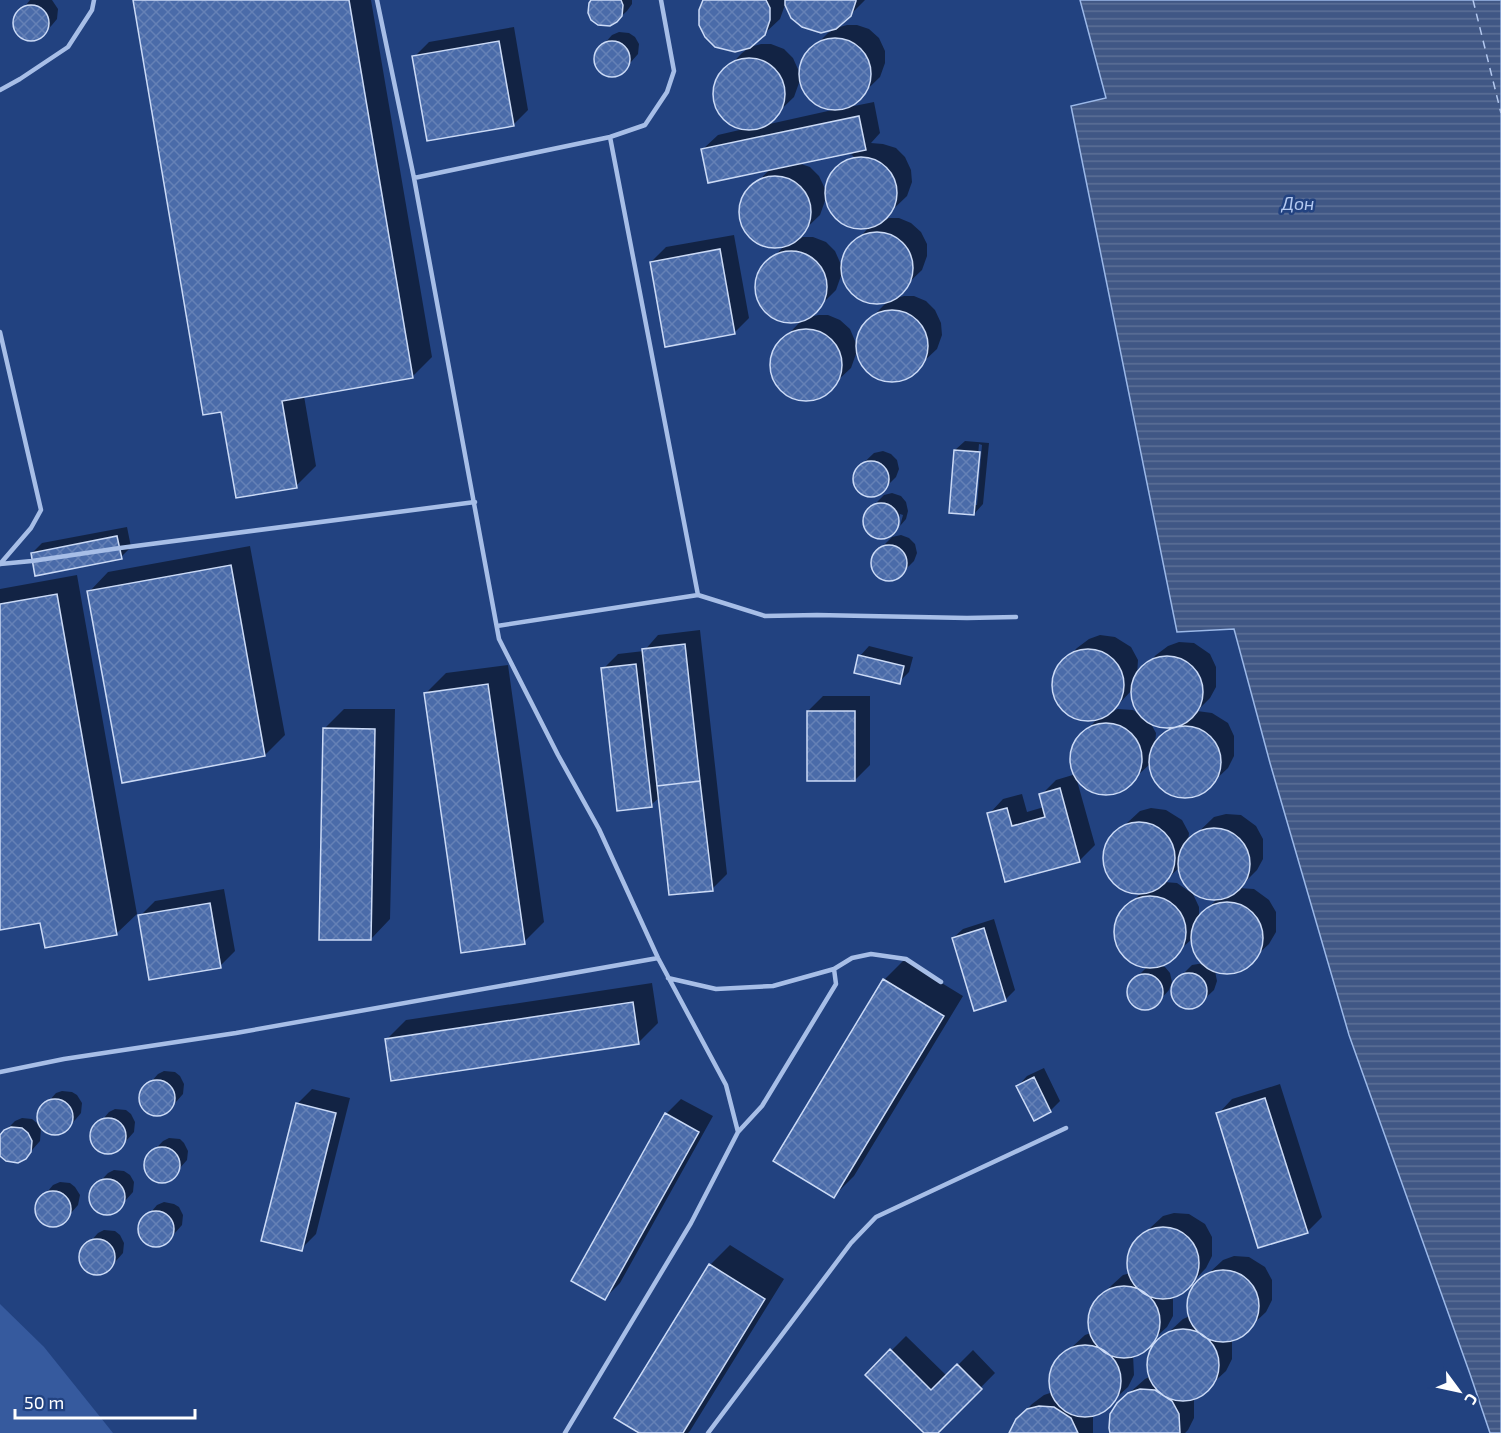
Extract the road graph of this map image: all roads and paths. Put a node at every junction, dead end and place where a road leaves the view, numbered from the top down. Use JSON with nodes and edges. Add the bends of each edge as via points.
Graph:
{"nodes":[{"id":1,"x":94,"y":0,"type":"edge"},
{"id":2,"x":377,"y":0,"type":"edge"},
{"id":3,"x":661,"y":0,"type":"edge"},
{"id":4,"x":0,"y":90,"type":"edge"},
{"id":5,"x":610,"y":137,"type":"junction"},
{"id":6,"x":414,"y":178,"type":"junction"},
{"id":7,"x":0,"y":332,"type":"edge"},
{"id":8,"x":475,"y":502,"type":"junction"},
{"id":9,"x":0,"y":564,"type":"edge"},
{"id":10,"x":698,"y":595,"type":"junction"},
{"id":11,"x":1016,"y":617,"type":"dead end"},
{"id":12,"x":497,"y":626,"type":"junction"},
{"id":13,"x":658,"y":957,"type":"junction"},
{"id":14,"x":834,"y":969,"type":"junction"},
{"id":15,"x":668,"y":978,"type":"junction"},
{"id":16,"x":941,"y":982,"type":"dead end"},
{"id":17,"x":0,"y":1072,"type":"edge"},
{"id":18,"x":1066,"y":1128,"type":"dead end"},
{"id":19,"x":738,"y":1132,"type":"junction"},
{"id":20,"x":565,"y":1433,"type":"edge"},
{"id":21,"x":708,"y":1433,"type":"edge"}],
"edges":[{"from":1,"to":4,"type":"lane","via":[[92,10],[68,47]]},
{"from":2,"to":6,"type":"lane"},
{"from":3,"to":5,"type":"lane","via":[[674,71],[667,92],[645,125]]},
{"from":5,"to":6,"type":"lane"},
{"from":5,"to":10,"type":"lane"},
{"from":6,"to":8,"type":"lane"},
{"from":7,"to":9,"type":"lane","via":[[41,510],[32,528]]},
{"from":8,"to":9,"type":"lane"},
{"from":8,"to":12,"type":"lane"},
{"from":10,"to":11,"type":"lane","via":[[765,616]]},
{"from":10,"to":12,"type":"lane"},
{"from":12,"to":13,"type":"lane"},
{"from":13,"to":15,"type":"lane"},
{"from":13,"to":17,"type":"lane"},
{"from":14,"to":15,"type":"lane","via":[[773,986],[716,989]]},
{"from":14,"to":16,"type":"lane","via":[[852,958],[871,954],[906,959]]},
{"from":14,"to":19,"type":"lane","via":[[836,984],[762,1106]]},
{"from":15,"to":19,"type":"lane","via":[[726,1085]]},
{"from":18,"to":21,"type":"lane","via":[[876,1217],[851,1243]]},
{"from":19,"to":20,"type":"lane","via":[[691,1223]]}]}
